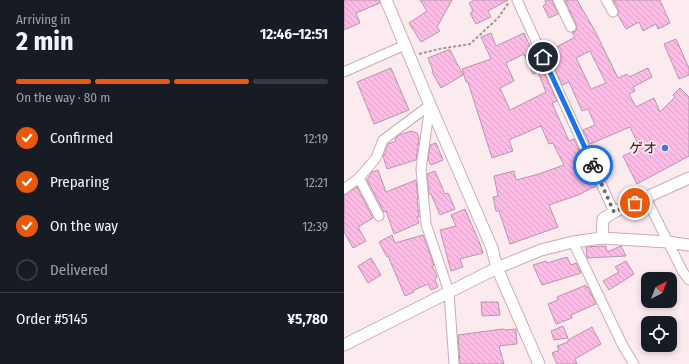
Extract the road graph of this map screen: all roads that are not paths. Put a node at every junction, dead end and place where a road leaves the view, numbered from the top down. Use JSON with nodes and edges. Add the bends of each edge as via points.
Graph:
{"nodes":[{"id":1,"x":386,"y":0,"type":"edge"},
{"id":2,"x":517,"y":0,"type":"edge"},
{"id":3,"x":558,"y":0,"type":"edge"},
{"id":4,"x":606,"y":0,"type":"edge"},
{"id":5,"x":613,"y":12,"type":"dead end"},
{"id":6,"x":571,"y":27,"type":"dead end"},
{"id":7,"x":406,"y":45,"type":"junction"},
{"id":8,"x":344,"y":72,"type":"edge"},
{"id":9,"x":430,"y":105,"type":"junction"},
{"id":10,"x":359,"y":178,"type":"junction"},
{"id":11,"x":689,"y":178,"type":"edge"},
{"id":12,"x":344,"y":189,"type":"edge"},
{"id":13,"x":646,"y":198,"type":"junction"},
{"id":14,"x":614,"y":212,"type":"junction"},
{"id":15,"x":379,"y":216,"type":"dead end"},
{"id":16,"x":602,"y":238,"type":"junction"},
{"id":17,"x":573,"y":242,"type":"junction"},
{"id":18,"x":668,"y":242,"type":"junction"},
{"id":19,"x":689,"y":245,"type":"edge"},
{"id":20,"x":497,"y":268,"type":"junction"},
{"id":21,"x":689,"y":280,"type":"edge"},
{"id":22,"x":449,"y":292,"type":"junction"},
{"id":23,"x":344,"y":345,"type":"edge"},
{"id":24,"x":454,"y":364,"type":"edge"},
{"id":25,"x":538,"y":364,"type":"edge"},
{"id":26,"x":634,"y":364,"type":"edge"}],
"edges":[{"from":1,"to":7,"type":"street"},
{"from":2,"to":14,"type":"street"},
{"from":3,"to":6,"type":"street"},
{"from":4,"to":5,"type":"street"},
{"from":7,"to":8,"type":"street"},
{"from":7,"to":9,"type":"street"},
{"from":9,"to":10,"type":"street","via":[[383,140],[376,158]]},
{"from":9,"to":20,"type":"street","via":[[492,248]]},
{"from":9,"to":22,"type":"street","via":[[421,169],[426,224]]},
{"from":10,"to":12,"type":"street"},
{"from":10,"to":15,"type":"street"},
{"from":11,"to":13,"type":"street"},
{"from":13,"to":14,"type":"street"},
{"from":13,"to":18,"type":"street"},
{"from":14,"to":16,"type":"street","via":[[604,219]]},
{"from":16,"to":17,"type":"street"},
{"from":16,"to":18,"type":"street"},
{"from":17,"to":20,"type":"street","via":[[541,250]]},
{"from":17,"to":26,"type":"street"},
{"from":18,"to":19,"type":"street"},
{"from":18,"to":21,"type":"street"},
{"from":20,"to":22,"type":"street"},
{"from":20,"to":25,"type":"street"},
{"from":22,"to":23,"type":"street"},
{"from":22,"to":24,"type":"street"}]}
